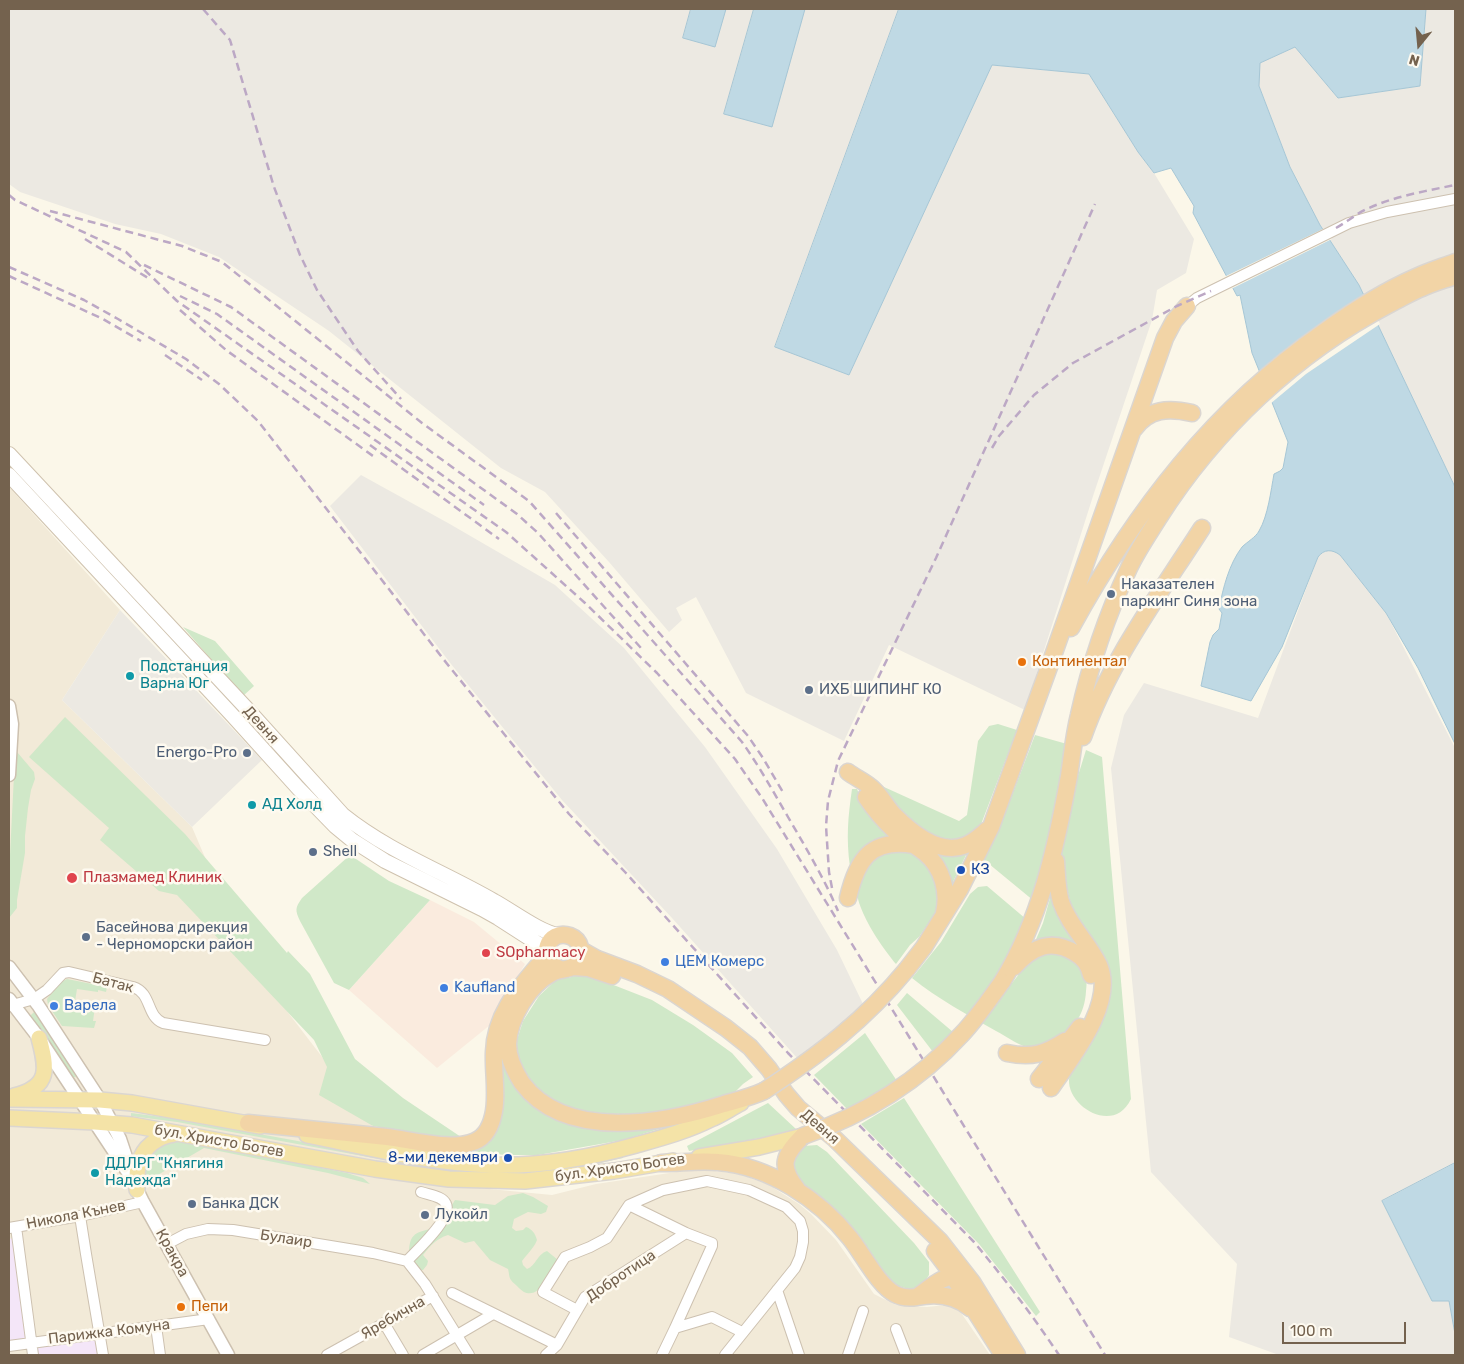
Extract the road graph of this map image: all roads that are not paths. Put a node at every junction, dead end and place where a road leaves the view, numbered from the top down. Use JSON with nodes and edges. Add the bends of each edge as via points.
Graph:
{"nodes":[{"id":1,"x":1455,"y":199,"type":"edge"},
{"id":2,"x":1455,"y":262,"type":"edge"},
{"id":3,"x":1455,"y":276,"type":"edge"},
{"id":4,"x":1187,"y":306,"type":"joint"},
{"id":5,"x":1192,"y":413,"type":"dead end"},
{"id":6,"x":1130,"y":436,"type":"junction"},
{"id":7,"x":9,"y":454,"type":"edge"},
{"id":8,"x":9,"y":475,"type":"edge"},
{"id":9,"x":1202,"y":528,"type":"dead end"},
{"id":10,"x":1049,"y":667,"type":"junction"},
{"id":11,"x":9,"y":706,"type":"edge"},
{"id":12,"x":9,"y":775,"type":"edge"},
{"id":13,"x":1068,"y":777,"type":"junction"},
{"id":14,"x":991,"y":827,"type":"junction"},
{"id":15,"x":1054,"y":845,"type":"junction"},
{"id":16,"x":914,"y":846,"type":"junction"},
{"id":17,"x":848,"y":898,"type":"dead end"},
{"id":18,"x":942,"y":920,"type":"junction"},
{"id":19,"x":559,"y":935,"type":"junction"},
{"id":20,"x":581,"y":950,"type":"junction"},
{"id":21,"x":547,"y":953,"type":"junction"},
{"id":22,"x":9,"y":966,"type":"edge"},
{"id":23,"x":566,"y":968,"type":"junction"},
{"id":24,"x":1004,"y":979,"type":"junction"},
{"id":25,"x":34,"y":999,"type":"junction"},
{"id":26,"x":10,"y":1003,"type":"edge"},
{"id":27,"x":1075,"y":1034,"type":"junction"},
{"id":28,"x":39,"y":1038,"type":"junction"},
{"id":29,"x":265,"y":1040,"type":"dead end"},
{"id":30,"x":1008,"y":1053,"type":"dead end"},
{"id":31,"x":760,"y":1093,"type":"junction"},
{"id":32,"x":9,"y":1098,"type":"edge"},
{"id":33,"x":79,"y":1100,"type":"junction"},
{"id":34,"x":100,"y":1100,"type":"junction"},
{"id":35,"x":9,"y":1118,"type":"edge"},
{"id":36,"x":94,"y":1122,"type":"junction"},
{"id":37,"x":111,"y":1123,"type":"junction"},
{"id":38,"x":248,"y":1123,"type":"junction"},
{"id":39,"x":178,"y":1134,"type":"junction"},
{"id":40,"x":803,"y":1136,"type":"junction"},
{"id":41,"x":661,"y":1163,"type":"junction"},
{"id":42,"x":137,"y":1190,"type":"junction"},
{"id":43,"x":798,"y":1191,"type":"junction"},
{"id":44,"x":422,"y":1192,"type":"dead end"},
{"id":45,"x":629,"y":1205,"type":"junction"},
{"id":46,"x":80,"y":1216,"type":"junction"},
{"id":47,"x":12,"y":1227,"type":"edge"},
{"id":48,"x":686,"y":1233,"type":"junction"},
{"id":49,"x":928,"y":1243,"type":"junction"},
{"id":50,"x":167,"y":1244,"type":"junction"},
{"id":51,"x":407,"y":1261,"type":"junction"},
{"id":52,"x":955,"y":1273,"type":"junction"},
{"id":53,"x":777,"y":1290,"type":"junction"},
{"id":54,"x":452,"y":1293,"type":"dead end"},
{"id":55,"x":926,"y":1294,"type":"junction"},
{"id":56,"x":433,"y":1296,"type":"junction"},
{"id":57,"x":577,"y":1310,"type":"junction"},
{"id":58,"x":863,"y":1311,"type":"dead end"},
{"id":59,"x":493,"y":1314,"type":"junction"},
{"id":60,"x":976,"y":1314,"type":"junction"},
{"id":61,"x":208,"y":1319,"type":"junction"},
{"id":62,"x":384,"y":1323,"type":"junction"},
{"id":63,"x":156,"y":1326,"type":"junction"},
{"id":64,"x":675,"y":1328,"type":"junction"},
{"id":65,"x":896,"y":1329,"type":"dead end"},
{"id":66,"x":742,"y":1332,"type":"junction"},
{"id":67,"x":100,"y":1334,"type":"junction"},
{"id":68,"x":457,"y":1336,"type":"junction"},
{"id":69,"x":31,"y":1342,"type":"junction"},
{"id":70,"x":9,"y":1346,"type":"edge"},
{"id":71,"x":551,"y":1353,"type":"edge"},
{"id":72,"x":729,"y":1353,"type":"edge"},
{"id":73,"x":33,"y":1355,"type":"edge"},
{"id":74,"x":103,"y":1355,"type":"edge"},
{"id":75,"x":160,"y":1355,"type":"edge"},
{"id":76,"x":228,"y":1355,"type":"edge"},
{"id":77,"x":327,"y":1355,"type":"edge"},
{"id":78,"x":403,"y":1355,"type":"edge"},
{"id":79,"x":424,"y":1355,"type":"edge"},
{"id":80,"x":469,"y":1355,"type":"edge"},
{"id":81,"x":662,"y":1355,"type":"edge"},
{"id":82,"x":799,"y":1355,"type":"edge"},
{"id":83,"x":848,"y":1355,"type":"edge"},
{"id":84,"x":906,"y":1355,"type":"edge"},
{"id":85,"x":1002,"y":1355,"type":"edge"},
{"id":86,"x":1017,"y":1355,"type":"edge"}],
"edges":[{"from":1,"to":4,"type":"street","via":[[1372,216],[1336,228]]},
{"from":2,"to":10,"type":"highway","via":[[1417,276],[1348,314],[1294,352],[1220,418],[1168,478],[1126,535]]},
{"from":3,"to":13,"type":"highway","via":[[1421,288],[1330,340],[1225,430],[1196,465],[1147,536],[1114,602],[1083,698]]},
{"from":4,"to":6,"type":"highway","via":[[1165,338]]},
{"from":5,"to":6,"type":"highway","via":[[1158,411],[1143,419]]},
{"from":6,"to":10,"type":"highway"},
{"from":7,"to":19,"type":"main road","name":"Девня","via":[[343,816],[397,851]]},
{"from":8,"to":21,"type":"main road","name":"Девня","via":[[335,826],[385,861],[482,908],[540,945]]},
{"from":9,"to":13,"type":"highway","via":[[1110,675]]},
{"from":10,"to":14,"type":"highway","name":"бул. Христо Ботев"},
{"from":11,"to":12,"type":"street","via":[[12,724]]},
{"from":13,"to":15,"type":"highway","name":"бул. Христо Ботев"},
{"from":14,"to":16,"type":"highway","via":[[966,845],[952,848],[937,845],[895,816],[873,789],[854,776],[880,815]]},
{"from":14,"to":18,"type":"highway","name":"бул. Христо Ботев"},
{"from":15,"to":24,"type":"highway","name":"бул. Христо Ботев","via":[[1037,909]]},
{"from":15,"to":27,"type":"highway","via":[[1062,904],[1099,965],[1102,980],[1100,1004],[1087,1034],[1045,1084]]},
{"from":16,"to":17,"type":"highway","via":[[892,844],[865,857],[856,870]]},
{"from":16,"to":18,"type":"highway","via":[[930,857],[942,877],[946,896]]},
{"from":18,"to":31,"type":"highway","name":"бул. Христо Ботев","bridge":true,"via":[[888,992],[840,1037]]},
{"from":19,"to":20,"type":"highway","via":[[574,938]]},
{"from":19,"to":21,"type":"highway","via":[[550,942]]},
{"from":20,"to":23,"type":"highway","via":[[579,960]]},
{"from":20,"to":52,"type":"highway","name":"Девня","via":[[662,986],[742,1040],[763,1060],[798,1108],[856,1158],[933,1234]]},
{"from":21,"to":23,"type":"highway","via":[[555,967]]},
{"from":21,"to":38,"type":"highway","via":[[514,994],[502,1016],[495,1040],[494,1114],[489,1129],[475,1142],[444,1145]]},
{"from":22,"to":25,"type":"street","name":"Кракра"},
{"from":23,"to":31,"type":"highway","via":[[549,974],[522,1002],[509,1035],[512,1064],[520,1080],[549,1107],[582,1119],[630,1122],[669,1118]]},
{"from":23,"to":49,"type":"highway","name":"Девня","via":[[588,968],[642,988],[727,1041],[755,1065],[788,1109]]},
{"from":24,"to":27,"type":"highway","via":[[1022,958],[1041,947],[1064,947],[1083,958],[1090,970],[1091,1002]]},
{"from":24,"to":40,"type":"highway","name":"бул. Христо Ботев","bridge":true,"via":[[963,1033],[926,1069],[899,1090],[859,1113]]},
{"from":25,"to":26,"type":"street","name":"Батак"},
{"from":25,"to":29,"type":"street","name":"Батак","via":[[63,973],[69,972],[140,990],[155,1018],[163,1023]]},
{"from":25,"to":34,"type":"street","name":"Кракра"},
{"from":26,"to":28,"type":"street","name":"Кракра"},
{"from":27,"to":30,"type":"highway","via":[[1040,1054]]},
{"from":28,"to":32,"type":"main road","via":[[45,1061],[42,1077],[36,1087]]},
{"from":28,"to":33,"type":"street","name":"Кракра"},
{"from":31,"to":38,"type":"main road","name":"бул. Христо Ботев","via":[[711,1119],[651,1141],[574,1160],[505,1166],[457,1163]]},
{"from":32,"to":33,"type":"main road","name":"бул. Христо Ботев"},
{"from":33,"to":34,"type":"main road","name":"бул. Христо Ботев"},
{"from":33,"to":36,"type":"street","name":"Кракра"},
{"from":34,"to":37,"type":"street","name":"Кракра"},
{"from":34,"to":38,"type":"main road","name":"бул. Христо Ботев","via":[[151,1105]]},
{"from":35,"to":36,"type":"main road","name":"бул. Христо Ботев"},
{"from":36,"to":37,"type":"main road","name":"бул. Христо Ботев"},
{"from":36,"to":42,"type":"street","name":"Кракра"},
{"from":37,"to":39,"type":"main road","name":"бул. Христо Ботев"},
{"from":37,"to":42,"type":"street","name":"Кракра","via":[[120,1139]]},
{"from":39,"to":41,"type":"main road","name":"бул. Христо Ботев","via":[[449,1180],[524,1181]]},
{"from":39,"to":42,"type":"main road","via":[[161,1137],[143,1153],[137,1172]]},
{"from":40,"to":41,"type":"main road","name":"бул. Христо Ботев","via":[[759,1147]]},
{"from":40,"to":43,"type":"highway","via":[[791,1148],[786,1164],[787,1176]]},
{"from":41,"to":43,"type":"highway","via":[[733,1164],[766,1174]]},
{"from":42,"to":46,"type":"street","name":"Никола Кънев"},
{"from":42,"to":50,"type":"street","name":"Кракра"},
{"from":43,"to":55,"type":"highway","via":[[844,1229],[886,1288],[902,1297]]},
{"from":44,"to":51,"type":"street","via":[[442,1199],[447,1212],[435,1232]]},
{"from":45,"to":48,"type":"street"},
{"from":45,"to":53,"type":"street","via":[[663,1190],[707,1181],[749,1190],[786,1208],[800,1221],[803,1242],[795,1268]]},
{"from":45,"to":57,"type":"street","via":[[607,1238],[565,1257],[543,1292]]},
{"from":46,"to":47,"type":"street","name":"Никола Кънев"},
{"from":46,"to":67,"type":"street"},
{"from":47,"to":69,"type":"street"},
{"from":48,"to":57,"type":"street","name":"Добротица","via":[[584,1297]]},
{"from":48,"to":64,"type":"street","via":[[712,1244]]},
{"from":49,"to":52,"type":"highway","name":"Девня"},
{"from":49,"to":55,"type":"highway","via":[[936,1268]]},
{"from":50,"to":51,"type":"street","name":"Булаир","via":[[186,1234],[208,1229],[233,1230]]},
{"from":50,"to":61,"type":"street","name":"Кракра"},
{"from":51,"to":56,"type":"street"},
{"from":52,"to":55,"type":"highway"},
{"from":52,"to":60,"type":"highway","name":"Девня"},
{"from":52,"to":86,"type":"highway","via":[[972,1282]]},
{"from":53,"to":66,"type":"street"},
{"from":53,"to":82,"type":"street"},
{"from":54,"to":59,"type":"street"},
{"from":55,"to":60,"type":"highway","via":[[955,1298]]},
{"from":56,"to":62,"type":"street","name":"Яребична"},
{"from":56,"to":68,"type":"street"},
{"from":57,"to":71,"type":"street","name":"Добротица"},
{"from":58,"to":83,"type":"street"},
{"from":59,"to":68,"type":"street"},
{"from":59,"to":71,"type":"street"},
{"from":60,"to":85,"type":"highway","name":"Девня"},
{"from":61,"to":63,"type":"street","name":"Парижка Комуна"},
{"from":61,"to":76,"type":"street","name":"Кракра"},
{"from":62,"to":77,"type":"street","name":"Яребична"},
{"from":62,"to":78,"type":"street"},
{"from":63,"to":67,"type":"street","name":"Парижка Комуна"},
{"from":63,"to":75,"type":"street"},
{"from":64,"to":66,"type":"street","via":[[712,1317]]},
{"from":64,"to":81,"type":"street"},
{"from":65,"to":84,"type":"street"},
{"from":66,"to":72,"type":"street"},
{"from":67,"to":69,"type":"street","name":"Парижка Комуна"},
{"from":67,"to":74,"type":"street"},
{"from":68,"to":79,"type":"street"},
{"from":68,"to":80,"type":"street"},
{"from":69,"to":70,"type":"street","name":"Парижка Комуна"},
{"from":69,"to":73,"type":"street"}]}
